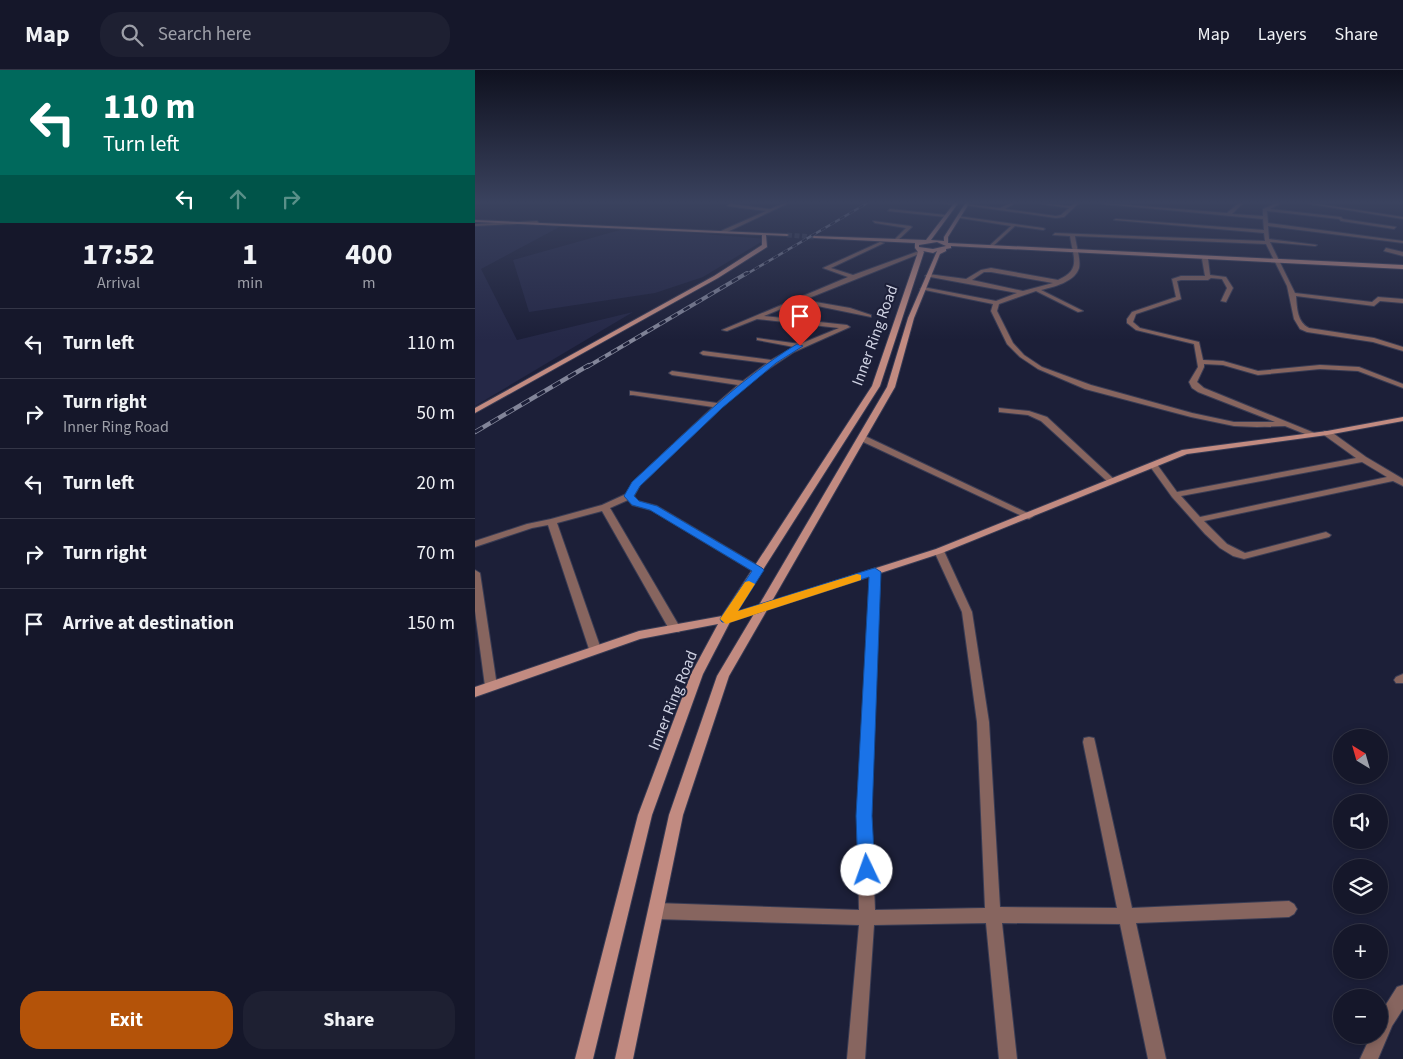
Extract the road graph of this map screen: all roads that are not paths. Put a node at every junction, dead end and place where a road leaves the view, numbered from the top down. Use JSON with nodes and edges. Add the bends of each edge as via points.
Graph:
{"nodes":[{"id":1,"x":762,"y":248,"type":"edge"},
{"id":2,"x":870,"y":248,"type":"edge"},
{"id":3,"x":917,"y":248,"type":"edge"},
{"id":4,"x":921,"y":248,"type":"edge"},
{"id":5,"x":944,"y":248,"type":"edge"},
{"id":6,"x":997,"y":248,"type":"edge"},
{"id":7,"x":1012,"y":248,"type":"edge"},
{"id":8,"x":1074,"y":248,"type":"edge"},
{"id":9,"x":1271,"y":248,"type":"edge"},
{"id":10,"x":1386,"y":250,"type":"dead end"},
{"id":11,"x":1065,"y":251,"type":"junction"},
{"id":12,"x":1075,"y":252,"type":"junction"},
{"id":13,"x":1403,"y":254,"type":"edge"},
{"id":14,"x":1205,"y":259,"type":"junction"},
{"id":15,"x":1278,"y":260,"type":"junction"},
{"id":16,"x":1403,"y":267,"type":"edge"},
{"id":17,"x":929,"y":276,"type":"junction"},
{"id":18,"x":1209,"y":276,"type":"junction"},
{"id":19,"x":853,"y":277,"type":"junction"},
{"id":20,"x":967,"y":281,"type":"junction"},
{"id":21,"x":1059,"y":282,"type":"junction"},
{"id":22,"x":923,"y":289,"type":"junction"},
{"id":23,"x":1037,"y":290,"type":"junction"},
{"id":24,"x":1023,"y":292,"type":"junction"},
{"id":25,"x":1292,"y":294,"type":"junction"},
{"id":26,"x":797,"y":300,"type":"junction"},
{"id":27,"x":1224,"y":301,"type":"dead end"},
{"id":28,"x":1403,"y":301,"type":"edge"},
{"id":29,"x":996,"y":303,"type":"junction"},
{"id":30,"x":1080,"y":311,"type":"dead end"},
{"id":31,"x":869,"y":316,"type":"dead end"},
{"id":32,"x":756,"y":317,"type":"junction"},
{"id":33,"x":725,"y":330,"type":"dead end"},
{"id":34,"x":759,"y":339,"type":"dead end"},
{"id":35,"x":800,"y":346,"type":"junction"},
{"id":36,"x":1403,"y":349,"type":"edge"},
{"id":37,"x":703,"y":353,"type":"dead end"},
{"id":38,"x":773,"y":362,"type":"junction"},
{"id":39,"x":1201,"y":362,"type":"junction"},
{"id":40,"x":673,"y":373,"type":"dead end"},
{"id":41,"x":746,"y":384,"type":"junction"},
{"id":42,"x":1403,"y":386,"type":"edge"},
{"id":43,"x":633,"y":393,"type":"dead end"},
{"id":44,"x":719,"y":406,"type":"junction"},
{"id":45,"x":1002,"y":410,"type":"dead end"},
{"id":46,"x":475,"y":411,"type":"edge"},
{"id":47,"x":1403,"y":419,"type":"edge"},
{"id":48,"x":1287,"y":423,"type":"junction"},
{"id":49,"x":1327,"y":433,"type":"junction"},
{"id":50,"x":1313,"y":434,"type":"junction"},
{"id":51,"x":862,"y":438,"type":"junction"},
{"id":52,"x":1363,"y":459,"type":"junction"},
{"id":53,"x":1153,"y":465,"type":"junction"},
{"id":54,"x":1112,"y":481,"type":"junction"},
{"id":55,"x":1399,"y":481,"type":"edge"},
{"id":56,"x":1175,"y":495,"type":"junction"},
{"id":57,"x":629,"y":496,"type":"junction"},
{"id":58,"x":605,"y":507,"type":"junction"},
{"id":59,"x":1029,"y":516,"type":"junction"},
{"id":60,"x":1198,"y":520,"type":"junction"},
{"id":61,"x":552,"y":522,"type":"junction"},
{"id":62,"x":1326,"y":535,"type":"dead end"},
{"id":63,"x":475,"y":544,"type":"edge"},
{"id":64,"x":939,"y":551,"type":"junction"},
{"id":65,"x":758,"y":570,"type":"junction"},
{"id":66,"x":875,"y":572,"type":"junction"},
{"id":67,"x":475,"y":573,"type":"edge"},
{"id":68,"x":763,"y":608,"type":"junction"},
{"id":69,"x":726,"y":619,"type":"junction"},
{"id":70,"x":675,"y":629,"type":"junction"},
{"id":71,"x":595,"y":648,"type":"junction"},
{"id":72,"x":491,"y":686,"type":"junction"},
{"id":73,"x":475,"y":692,"type":"edge"},
{"id":74,"x":1089,"y":742,"type":"dead end"},
{"id":75,"x":1289,"y":909,"type":"dead end"},
{"id":76,"x":655,"y":911,"type":"junction"},
{"id":77,"x":993,"y":915,"type":"junction"},
{"id":78,"x":1126,"y":916,"type":"junction"},
{"id":79,"x":867,"y":918,"type":"junction"},
{"id":80,"x":1403,"y":993,"type":"edge"},
{"id":81,"x":584,"y":1059,"type":"edge"},
{"id":82,"x":623,"y":1059,"type":"edge"},
{"id":83,"x":855,"y":1059,"type":"edge"},
{"id":84,"x":1009,"y":1059,"type":"edge"},
{"id":85,"x":1157,"y":1059,"type":"edge"},
{"id":86,"x":1369,"y":1059,"type":"edge"}],
"edges":[{"from":1,"to":46,"type":"street","via":[[716,278]]},
{"from":2,"to":19,"type":"street","via":[[826,268]]},
{"from":3,"to":19,"type":"street"},
{"from":4,"to":65,"type":"street","name":"Inner Ring Road","via":[[876,386]]},
{"from":5,"to":17,"type":"street","name":"Inner Ring Road","via":[[938,253]]},
{"from":6,"to":11,"type":"street"},
{"from":7,"to":11,"type":"street"},
{"from":8,"to":12,"type":"street"},
{"from":9,"to":15,"type":"street"},
{"from":10,"to":13,"type":"street"},
{"from":11,"to":12,"type":"street"},
{"from":12,"to":14,"type":"street"},
{"from":12,"to":21,"type":"street","via":[[1077,267],[1074,274]]},
{"from":14,"to":15,"type":"street"},
{"from":14,"to":18,"type":"street"},
{"from":15,"to":16,"type":"street"},
{"from":15,"to":25,"type":"street"},
{"from":17,"to":20,"type":"street"},
{"from":17,"to":22,"type":"street","name":"Inner Ring Road"},
{"from":18,"to":27,"type":"street","via":[[1224,278],[1230,288]]},
{"from":18,"to":39,"type":"street","via":[[1174,280],[1179,298],[1134,313],[1130,319],[1138,329],[1197,343]]},
{"from":19,"to":26,"type":"street"},
{"from":20,"to":21,"type":"street","via":[[991,270]]},
{"from":20,"to":24,"type":"street"},
{"from":21,"to":23,"type":"street"},
{"from":22,"to":29,"type":"street"},
{"from":22,"to":51,"type":"street","name":"Inner Ring Road","via":[[891,387]]},
{"from":23,"to":24,"type":"street"},
{"from":23,"to":30,"type":"street"},
{"from":24,"to":29,"type":"street"},
{"from":25,"to":28,"type":"street","via":[[1374,304],[1378,299]]},
{"from":25,"to":36,"type":"street","via":[[1295,313],[1303,329],[1374,340]]},
{"from":26,"to":31,"type":"street"},
{"from":26,"to":32,"type":"street"},
{"from":29,"to":48,"type":"street","via":[[994,311],[1009,344],[1040,368],[1089,387],[1234,424]]},
{"from":32,"to":33,"type":"street"},
{"from":32,"to":35,"type":"street","via":[[847,327]]},
{"from":34,"to":35,"type":"street"},
{"from":35,"to":38,"type":"street"},
{"from":37,"to":38,"type":"street"},
{"from":38,"to":41,"type":"street"},
{"from":39,"to":42,"type":"street","via":[[1223,363],[1257,373],[1320,367],[1359,369]]},
{"from":39,"to":48,"type":"street","via":[[1193,382],[1195,386]]},
{"from":40,"to":41,"type":"street"},
{"from":41,"to":44,"type":"street"},
{"from":43,"to":44,"type":"street"},
{"from":44,"to":57,"type":"street","via":[[636,484]]},
{"from":45,"to":54,"type":"street","via":[[1029,413],[1044,419]]},
{"from":47,"to":49,"type":"street"},
{"from":48,"to":50,"type":"street"},
{"from":49,"to":50,"type":"street"},
{"from":49,"to":52,"type":"street"},
{"from":50,"to":53,"type":"street","via":[[1185,452]]},
{"from":51,"to":59,"type":"street"},
{"from":51,"to":68,"type":"street","name":"Inner Ring Road"},
{"from":52,"to":55,"type":"street"},
{"from":52,"to":56,"type":"street"},
{"from":53,"to":54,"type":"street"},
{"from":53,"to":56,"type":"street"},
{"from":54,"to":59,"type":"street"},
{"from":55,"to":60,"type":"street"},
{"from":56,"to":60,"type":"street"},
{"from":57,"to":58,"type":"street"},
{"from":57,"to":65,"type":"street","via":[[635,503],[654,508]]},
{"from":58,"to":61,"type":"street"},
{"from":58,"to":70,"type":"street"},
{"from":59,"to":64,"type":"street"},
{"from":60,"to":62,"type":"street","via":[[1221,546],[1245,556]]},
{"from":61,"to":63,"type":"street"},
{"from":61,"to":71,"type":"street"},
{"from":64,"to":66,"type":"street"},
{"from":64,"to":77,"type":"street","via":[[967,612],[983,722]]},
{"from":65,"to":69,"type":"street","name":"Inner Ring Road"},
{"from":66,"to":68,"type":"street"},
{"from":66,"to":79,"type":"street","via":[[864,816]]},
{"from":67,"to":72,"type":"street"},
{"from":68,"to":69,"type":"street"},
{"from":68,"to":76,"type":"street","name":"Inner Ring Road","via":[[723,676],[676,814]]},
{"from":69,"to":70,"type":"street"},
{"from":69,"to":81,"type":"street","name":"Inner Ring Road","via":[[697,674],[645,815]]},
{"from":70,"to":71,"type":"street"},
{"from":71,"to":72,"type":"street"},
{"from":72,"to":73,"type":"street"},
{"from":74,"to":78,"type":"street"},
{"from":75,"to":78,"type":"street"},
{"from":76,"to":79,"type":"street"},
{"from":76,"to":82,"type":"street","name":"Inner Ring Road"},
{"from":77,"to":78,"type":"street"},
{"from":77,"to":79,"type":"street"},
{"from":77,"to":84,"type":"street"},
{"from":78,"to":85,"type":"street"},
{"from":79,"to":83,"type":"street"},
{"from":80,"to":86,"type":"street","via":[[1386,1020]]}]}
